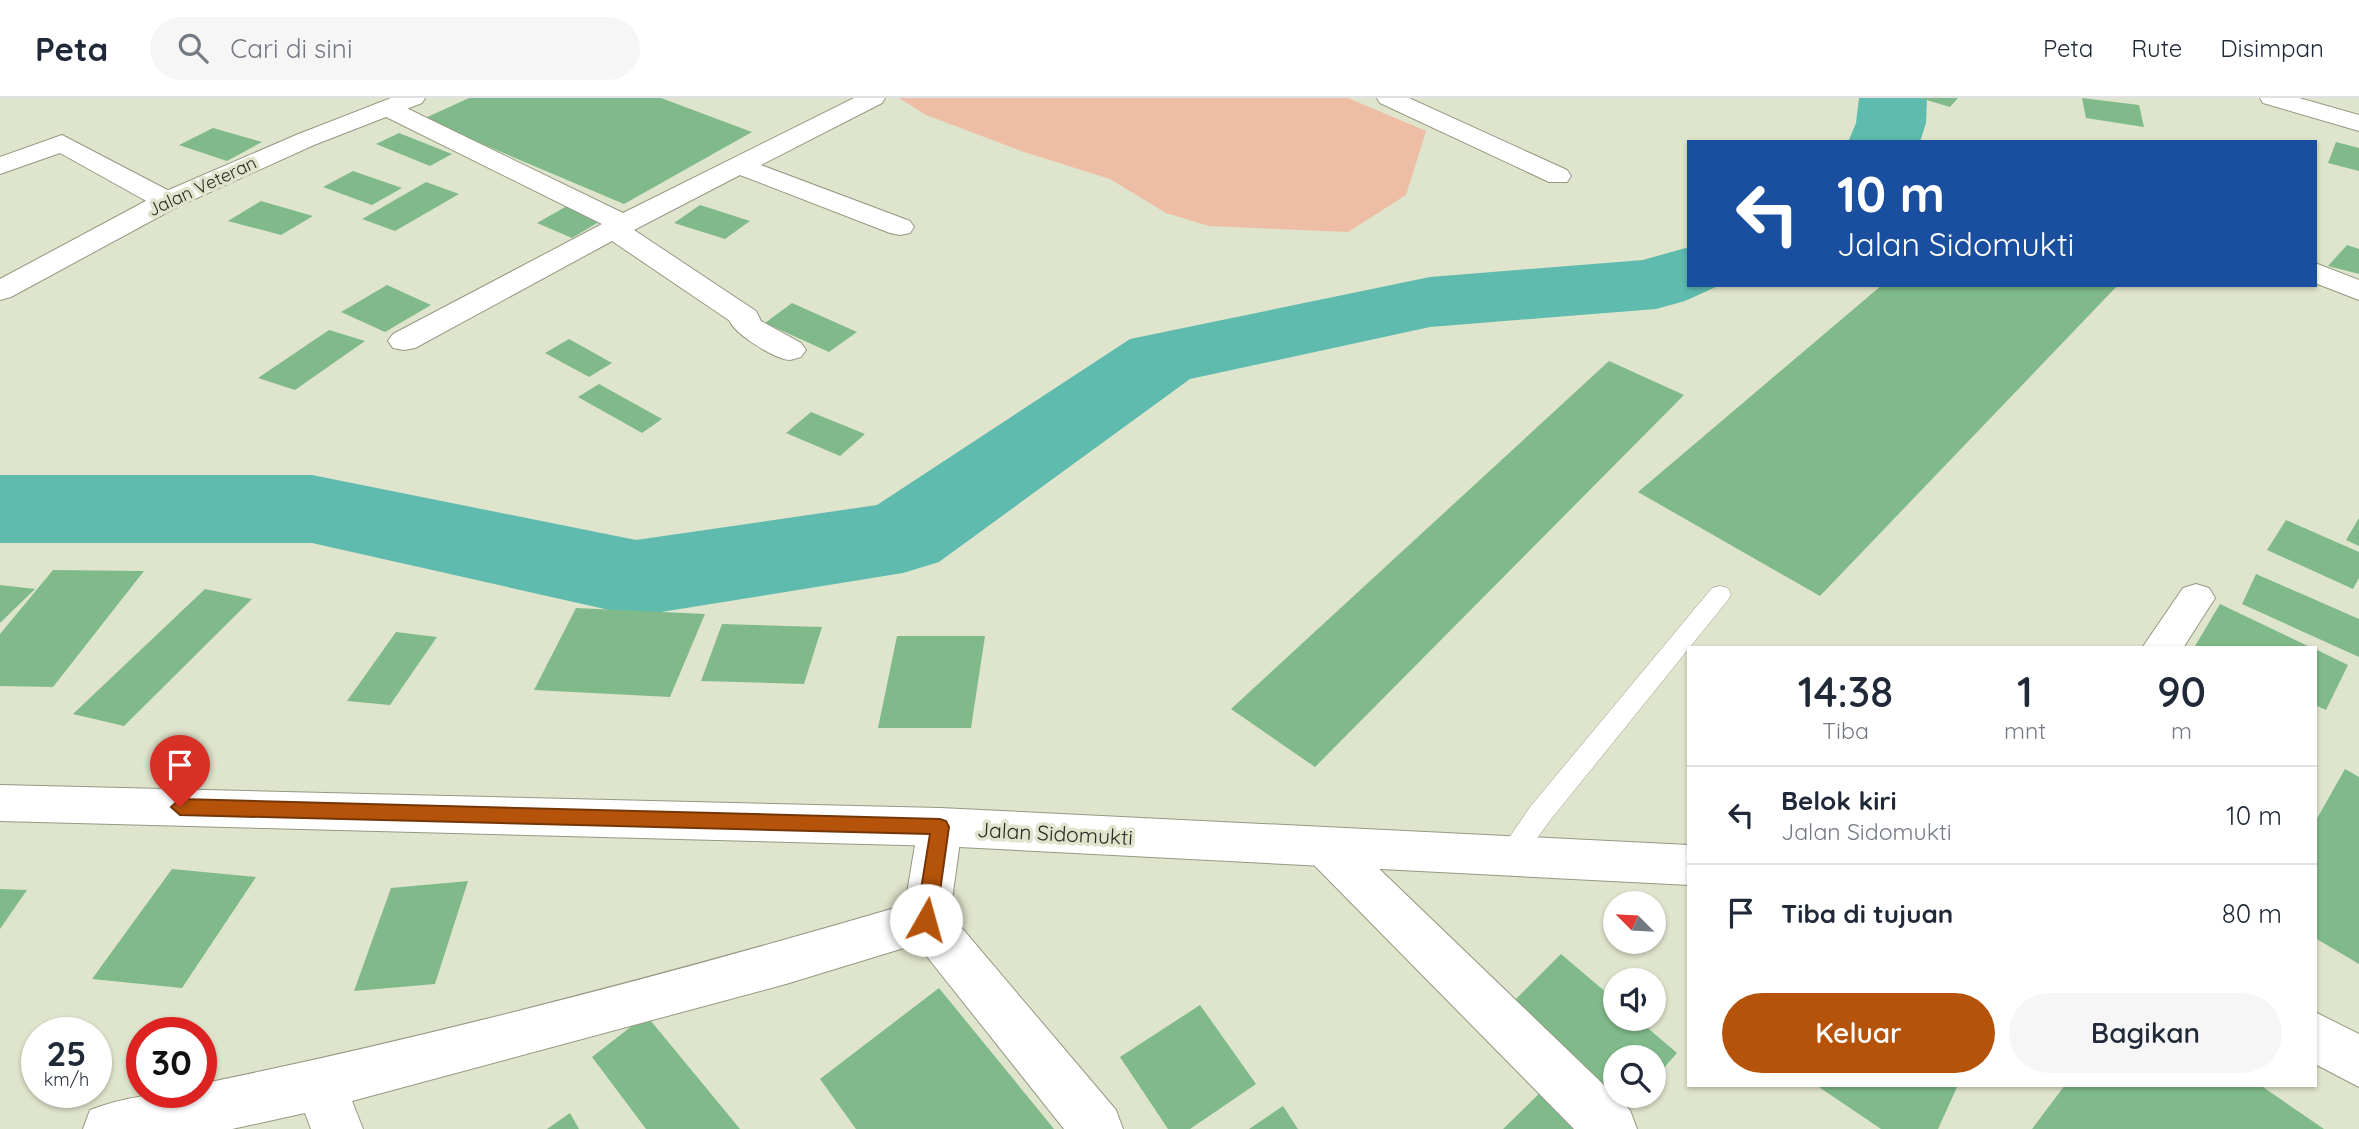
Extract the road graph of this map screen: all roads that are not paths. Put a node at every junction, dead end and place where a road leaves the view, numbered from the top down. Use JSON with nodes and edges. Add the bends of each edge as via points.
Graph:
{"nodes":[{"id":1,"x":413,"y":98,"type":"edge"},
{"id":2,"x":873,"y":98,"type":"edge"},
{"id":3,"x":1390,"y":98,"type":"edge"},
{"id":4,"x":2272,"y":98,"type":"edge"},
{"id":5,"x":2359,"y":107,"type":"edge"},
{"id":6,"x":387,"y":108,"type":"junction"},
{"id":7,"x":2359,"y":123,"type":"edge"},
{"id":8,"x":738,"y":165,"type":"junction"},
{"id":9,"x":0,"y":166,"type":"edge"},
{"id":10,"x":1558,"y":176,"type":"dead end"},
{"id":11,"x":167,"y":201,"type":"junction"},
{"id":12,"x":619,"y":227,"type":"junction"},
{"id":13,"x":900,"y":227,"type":"dead end"},
{"id":14,"x":2317,"y":273,"type":"edge"},
{"id":15,"x":2359,"y":291,"type":"edge"},
{"id":16,"x":0,"y":292,"type":"edge"},
{"id":17,"x":404,"y":341,"type":"dead end"},
{"id":18,"x":790,"y":350,"type":"dead end"},
{"id":19,"x":1720,"y":594,"type":"dead end"},
{"id":20,"x":2196,"y":597,"type":"dead end"},
{"id":21,"x":2162,"y":646,"type":"edge"},
{"id":22,"x":7,"y":808,"type":"edge"},
{"id":23,"x":940,"y":827,"type":"junction"},
{"id":24,"x":1326,"y":848,"type":"junction"},
{"id":25,"x":1511,"y":854,"type":"junction"},
{"id":26,"x":1687,"y":865,"type":"edge"},
{"id":27,"x":926,"y":920,"type":"junction"},
{"id":28,"x":2317,"y":1037,"type":"edge"},
{"id":29,"x":2359,"y":1062,"type":"edge"},
{"id":30,"x":328,"y":1107,"type":"edge"},
{"id":31,"x":109,"y":1129,"type":"edge"},
{"id":32,"x":1097,"y":1129,"type":"edge"},
{"id":33,"x":1611,"y":1129,"type":"edge"}],
"edges":[{"from":1,"to":6,"type":"street","name":"Jalan Veteran"},
{"from":2,"to":8,"type":"street"},
{"from":3,"to":10,"type":"street"},
{"from":4,"to":7,"type":"street"},
{"from":5,"to":7,"type":"street","via":[[2355,117]]},
{"from":6,"to":11,"type":"street","name":"Jalan Veteran"},
{"from":6,"to":12,"type":"street"},
{"from":8,"to":12,"type":"street"},
{"from":8,"to":13,"type":"street"},
{"from":9,"to":11,"type":"street","via":[[62,143]]},
{"from":11,"to":16,"type":"street","name":"Jalan Veteran"},
{"from":12,"to":17,"type":"street"},
{"from":12,"to":18,"type":"street","via":[[745,317],[746,325]]},
{"from":14,"to":15,"type":"street"},
{"from":19,"to":25,"type":"lane"},
{"from":20,"to":21,"type":"street"},
{"from":22,"to":23,"type":"street","name":"Jalan Sidomukti"},
{"from":23,"to":24,"type":"street","name":"Jalan Sidomukti"},
{"from":23,"to":27,"type":"street"},
{"from":24,"to":25,"type":"street","name":"Jalan Sidomukti"},
{"from":24,"to":33,"type":"street"},
{"from":25,"to":26,"type":"street","name":"Jalan Sidomukti"},
{"from":27,"to":30,"type":"street"},
{"from":27,"to":32,"type":"street"},
{"from":28,"to":29,"type":"street"},
{"from":30,"to":31,"type":"street"}]}
